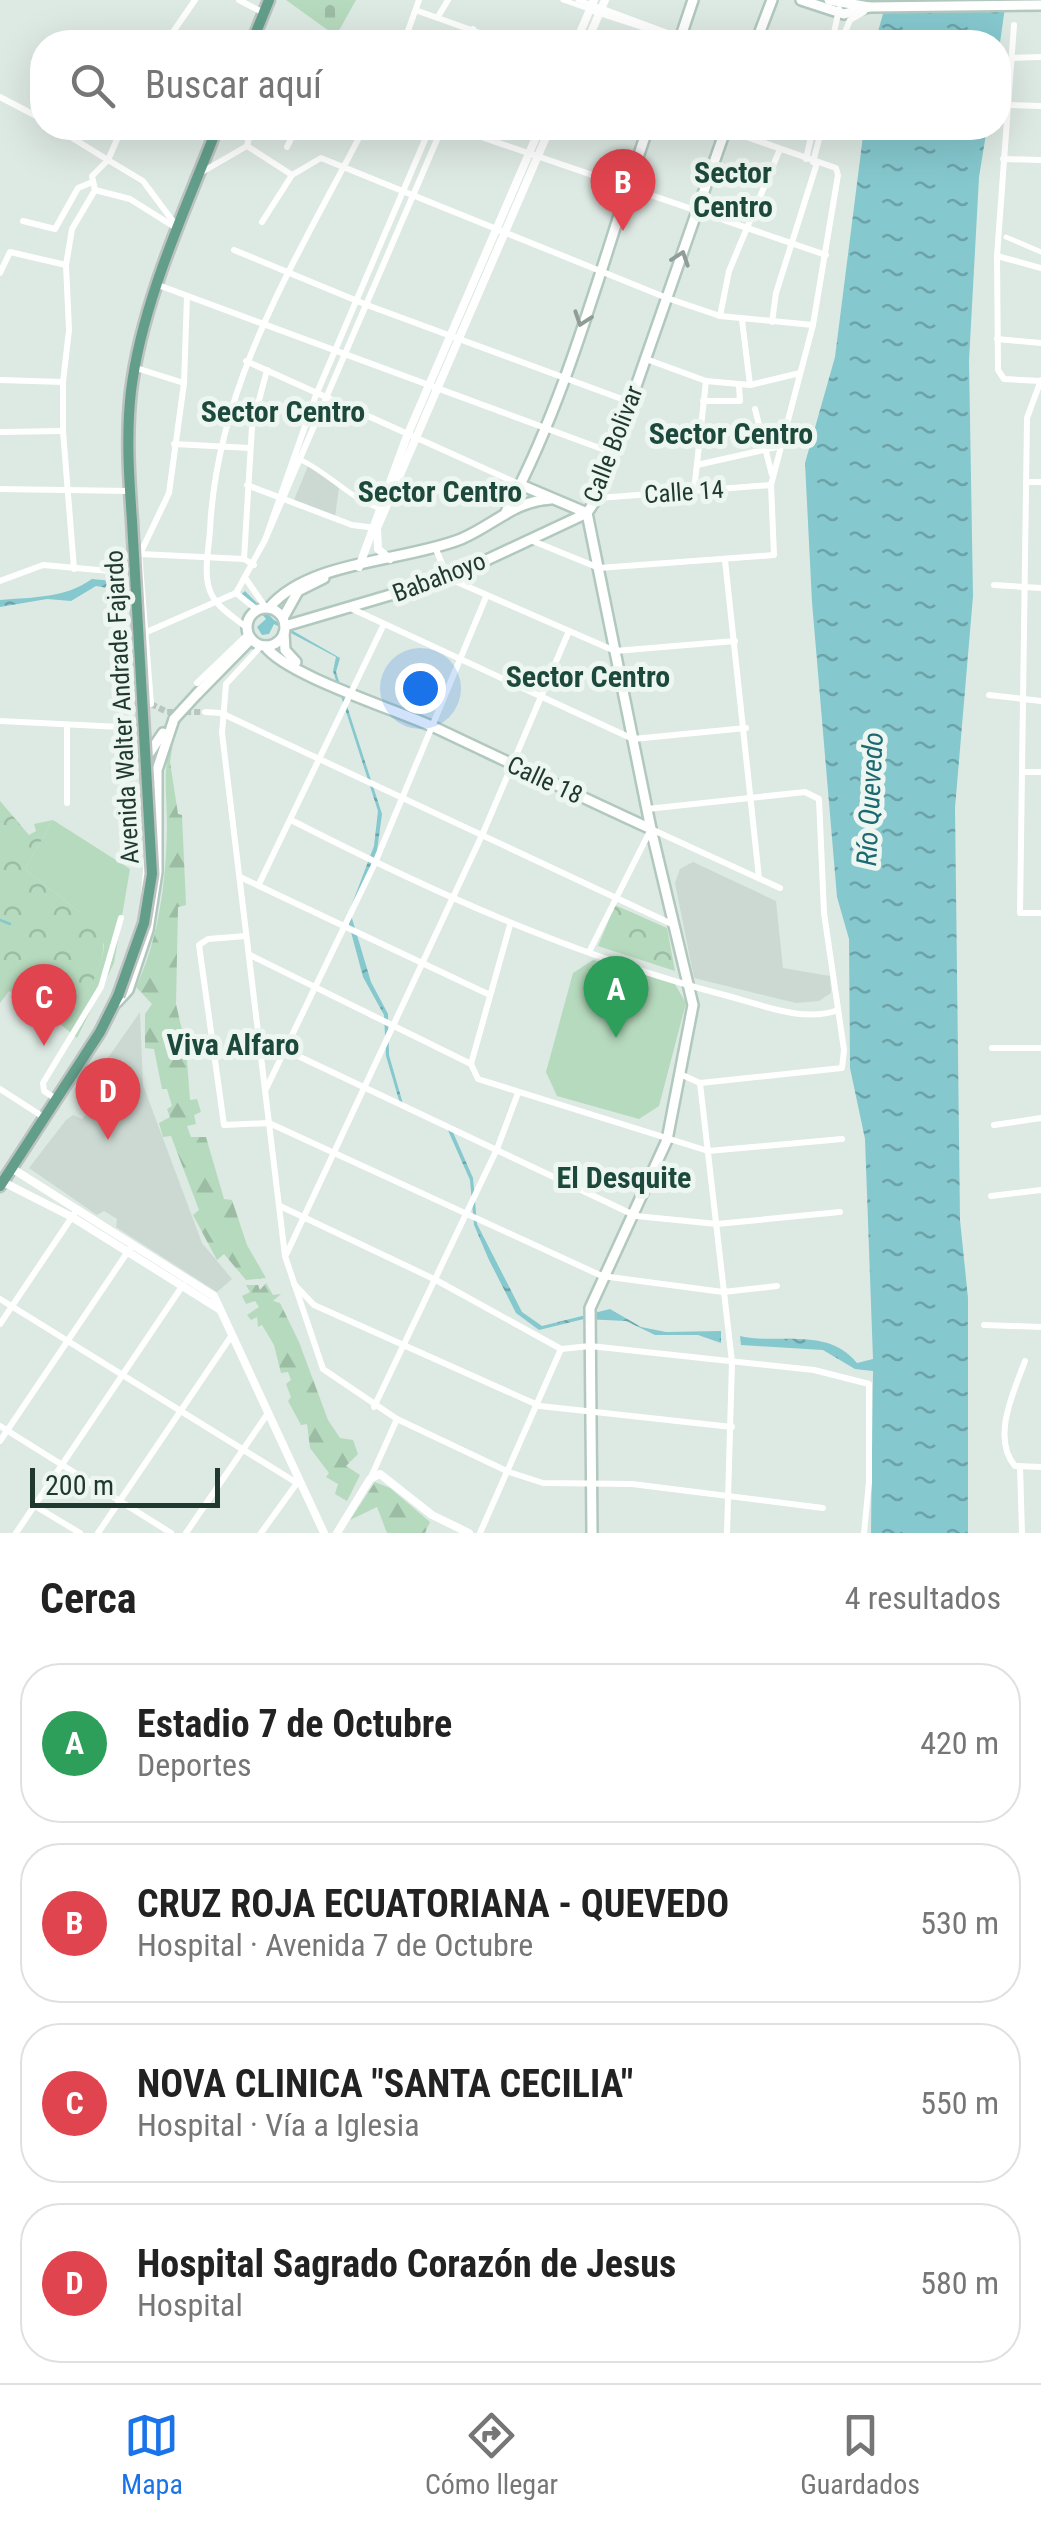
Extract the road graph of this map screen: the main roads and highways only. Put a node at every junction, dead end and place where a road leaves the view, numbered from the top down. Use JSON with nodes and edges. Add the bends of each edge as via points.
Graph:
{"nodes":[{"id":1,"x":269,"y":0,"type":"edge"},
{"id":2,"x":694,"y":0,"type":"edge"},
{"id":3,"x":772,"y":0,"type":"edge"},
{"id":4,"x":800,"y":0,"type":"edge"},
{"id":5,"x":837,"y":4,"type":"edge"},
{"id":6,"x":1035,"y":4,"type":"edge"},
{"id":7,"x":864,"y":6,"type":"edge"},
{"id":8,"x":257,"y":30,"type":"edge"},
{"id":9,"x":684,"y":30,"type":"edge"},
{"id":10,"x":761,"y":30,"type":"edge"},
{"id":11,"x":212,"y":140,"type":"edge"},
{"id":12,"x":644,"y":140,"type":"edge"},
{"id":13,"x":720,"y":140,"type":"edge"},
{"id":14,"x":520,"y":485,"type":"junction"},
{"id":15,"x":551,"y":499,"type":"junction"},
{"id":16,"x":506,"y":512,"type":"junction"},
{"id":17,"x":587,"y":513,"type":"junction"},
{"id":18,"x":339,"y":570,"type":"junction"},
{"id":19,"x":264,"y":608,"type":"junction"},
{"id":20,"x":284,"y":626,"type":"junction"},
{"id":21,"x":256,"y":640,"type":"junction"},
{"id":22,"x":310,"y":674,"type":"junction"},
{"id":23,"x":174,"y":719,"type":"junction"},
{"id":24,"x":148,"y":755,"type":"junction"},
{"id":25,"x":651,"y":829,"type":"junction"},
{"id":26,"x":116,"y":1000,"type":"junction"},
{"id":27,"x":2,"y":1184,"type":"edge"},
{"id":28,"x":592,"y":1533,"type":"edge"}],
"edges":[{"from":1,"to":8,"type":"main road"},
{"from":2,"to":9,"type":"main road"},
{"from":3,"to":10,"type":"main road"},
{"from":4,"to":5,"type":"main road"},
{"from":5,"to":7,"type":"main road"},
{"from":6,"to":7,"type":"main road"},
{"from":11,"to":24,"type":"main road","name":"Avenida Walter Andrade Fajardo","bridge":true,"via":[[158,285],[129,423]]},
{"from":12,"to":14,"type":"main road","one_way":true},
{"from":17,"to":13,"type":"main road","name":"Calle Bolivar","one_way":true,"via":[[598,498]]},
{"from":14,"to":15,"type":"main road"},
{"from":14,"to":16,"type":"main road"},
{"from":15,"to":16,"type":"main road"},
{"from":15,"to":17,"type":"main road"},
{"from":16,"to":18,"type":"main road","via":[[434,548]]},
{"from":17,"to":20,"type":"main road","name":"Babahoyo","via":[[448,578]]},
{"from":17,"to":25,"type":"main road","name":"Calle Bolivar"},
{"from":18,"to":19,"type":"main road","via":[[300,582]]},
{"from":18,"to":20,"type":"main road","via":[[298,591]]},
{"from":19,"to":20,"type":"main road"},
{"from":19,"to":21,"type":"main road"},
{"from":20,"to":21,"type":"main road","via":[[277,642]]},
{"from":20,"to":22,"type":"main road","via":[[288,655]]},
{"from":21,"to":22,"type":"main road","name":"Calle 18"},
{"from":21,"to":23,"type":"main road","bridge":true,"via":[[197,689]]},
{"from":22,"to":25,"type":"main road","name":"Calle 18"},
{"from":23,"to":24,"type":"main road"},
{"from":23,"to":26,"type":"main road","name":"Avenida Walter Andrade Fajardo","via":[[156,770],[158,872],[148,930],[128,990]]},
{"from":24,"to":26,"type":"main road","name":"Avenida Walter Andrade Fajardo","bridge":true,"via":[[152,874],[140,937]]},
{"from":25,"to":28,"type":"main road","name":"Calle Bolivar","via":[[693,1016],[667,1140],[590,1308]]},
{"from":26,"to":27,"type":"main road","name":"Avenida Walter Andrade Fajardo","via":[[18,1172]]}]}
